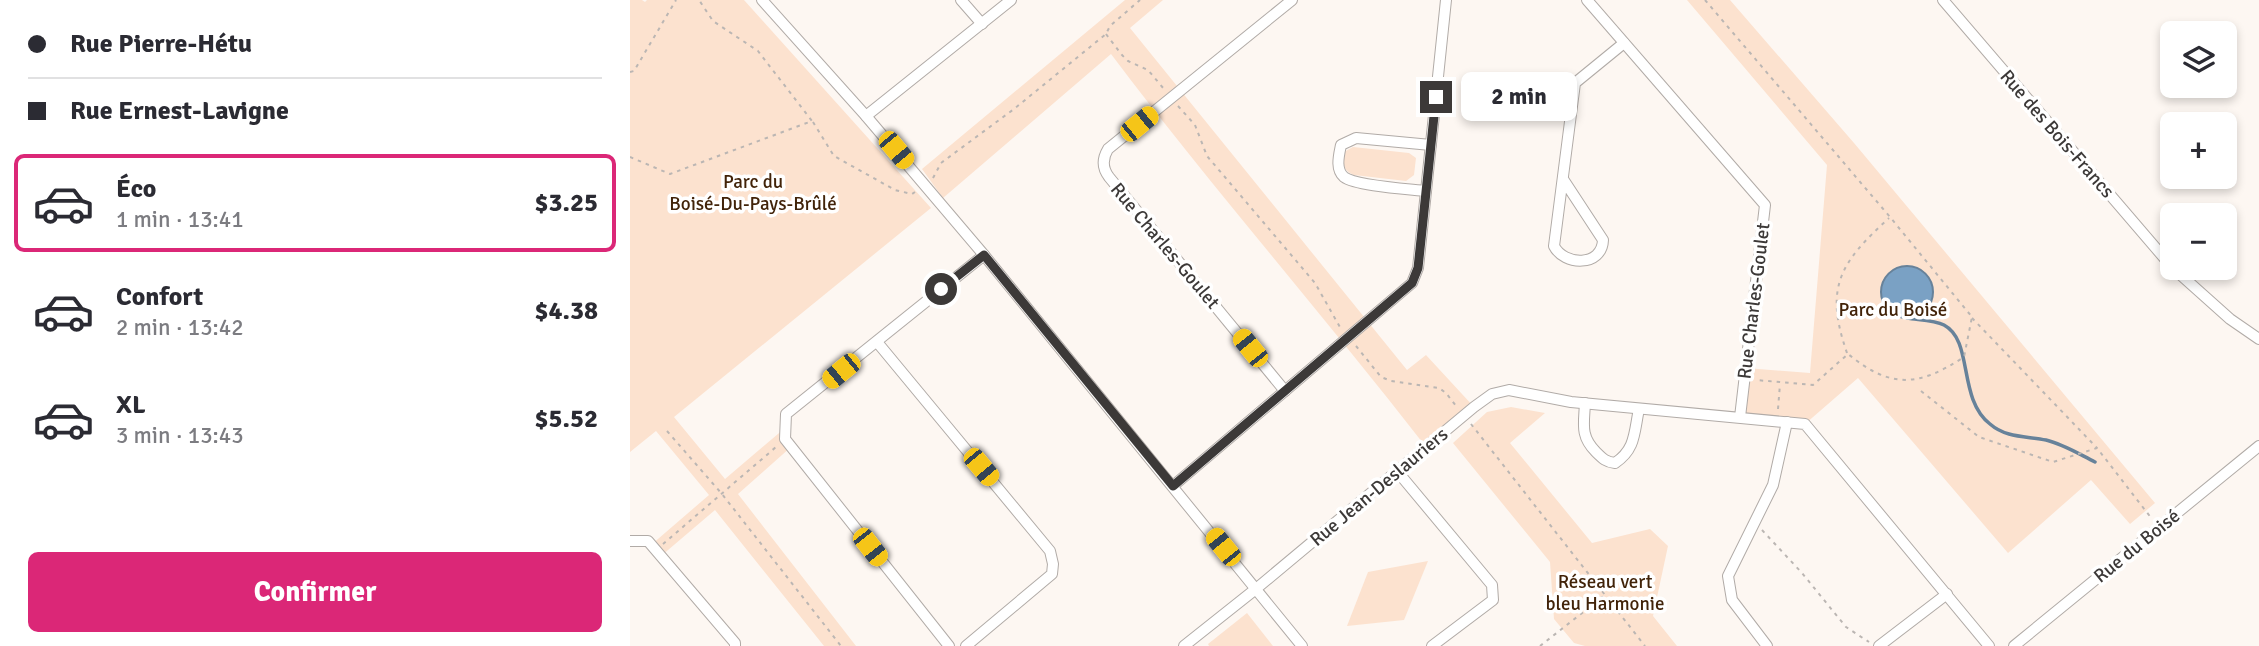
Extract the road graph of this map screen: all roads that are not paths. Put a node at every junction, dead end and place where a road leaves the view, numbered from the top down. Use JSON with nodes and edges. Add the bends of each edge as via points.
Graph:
{"nodes":[{"id":1,"x":762,"y":0,"type":"edge"},
{"id":2,"x":961,"y":0,"type":"edge"},
{"id":3,"x":1011,"y":0,"type":"edge"},
{"id":4,"x":1292,"y":0,"type":"edge"},
{"id":5,"x":1446,"y":0,"type":"edge"},
{"id":6,"x":1587,"y":0,"type":"edge"},
{"id":7,"x":1943,"y":0,"type":"edge"},
{"id":8,"x":982,"y":24,"type":"junction"},
{"id":9,"x":1624,"y":43,"type":"junction"},
{"id":10,"x":866,"y":116,"type":"junction"},
{"id":11,"x":1431,"y":145,"type":"junction"},
{"id":12,"x":1563,"y":178,"type":"junction"},
{"id":13,"x":1426,"y":191,"type":"junction"},
{"id":14,"x":2160,"y":253,"type":"edge"},
{"id":15,"x":984,"y":255,"type":"junction"},
{"id":16,"x":2186,"y":280,"type":"edge"},
{"id":17,"x":2259,"y":339,"type":"edge"},
{"id":18,"x":877,"y":342,"type":"junction"},
{"id":19,"x":1285,"y":391,"type":"junction"},
{"id":20,"x":1585,"y":404,"type":"junction"},
{"id":21,"x":1639,"y":409,"type":"junction"},
{"id":22,"x":1740,"y":417,"type":"junction"},
{"id":23,"x":1782,"y":421,"type":"junction"},
{"id":24,"x":2259,"y":446,"type":"edge"},
{"id":25,"x":1397,"y":471,"type":"junction"},
{"id":26,"x":1173,"y":486,"type":"junction"},
{"id":27,"x":630,"y":541,"type":"edge"},
{"id":28,"x":1257,"y":588,"type":"junction"},
{"id":29,"x":1947,"y":594,"type":"junction"},
{"id":30,"x":1191,"y":644,"type":"edge"},
{"id":31,"x":735,"y":646,"type":"edge"},
{"id":32,"x":949,"y":646,"type":"edge"},
{"id":33,"x":966,"y":646,"type":"edge"},
{"id":34,"x":1302,"y":646,"type":"edge"},
{"id":35,"x":1432,"y":646,"type":"edge"},
{"id":36,"x":1767,"y":646,"type":"edge"},
{"id":37,"x":1877,"y":646,"type":"edge"},
{"id":38,"x":1989,"y":646,"type":"edge"},
{"id":39,"x":2014,"y":646,"type":"edge"}],
"edges":[{"from":1,"to":10,"type":"street"},
{"from":2,"to":8,"type":"street"},
{"from":3,"to":8,"type":"street"},
{"from":4,"to":19,"type":"street","name":"Rue Charles-Goulet","via":[[1104,156],[1105,172]]},
{"from":5,"to":11,"type":"street"},
{"from":6,"to":9,"type":"street","name":"Rue Charles-Goulet"},
{"from":7,"to":14,"type":"street","name":"Rue des Bois-Francs"},
{"from":8,"to":10,"type":"street"},
{"from":9,"to":12,"type":"street","via":[[1575,83]]},
{"from":9,"to":22,"type":"street","name":"Rue Charles-Goulet","via":[[1765,205]]},
{"from":10,"to":15,"type":"street"},
{"from":11,"to":13,"type":"street"},
{"from":11,"to":13,"type":"street","via":[[1356,138],[1341,145],[1338,156],[1338,169],[1355,182]]},
{"from":12,"to":12,"type":"street","via":[[1554,246],[1566,258],[1588,261],[1599,255],[1603,240]]},
{"from":13,"to":19,"type":"street","via":[[1418,268],[1412,283]]},
{"from":15,"to":18,"type":"street"},
{"from":15,"to":26,"type":"street"},
{"from":16,"to":17,"type":"street","name":"Rue des Bois-Francs"},
{"from":18,"to":32,"type":"street","via":[[786,414],[785,439]]},
{"from":18,"to":33,"type":"street","via":[[1050,551],[1052,574]]},
{"from":19,"to":26,"type":"street"},
{"from":20,"to":21,"type":"street","name":"Rue Jean-Deslauriers"},
{"from":20,"to":21,"type":"street","via":[[1587,444],[1605,462],[1615,463],[1627,456],[1632,446]]},
{"from":20,"to":25,"type":"street","name":"Rue Jean-Deslauriers","via":[[1504,390],[1485,398]]},
{"from":21,"to":22,"type":"street","name":"Rue Jean-Deslauriers"},
{"from":22,"to":23,"type":"street","name":"Rue Jean-Deslauriers"},
{"from":23,"to":29,"type":"street","name":"Rue Jean-Deslauriers","via":[[1805,424]]},
{"from":23,"to":36,"type":"street","via":[[1773,485],[1728,576],[1732,600]]},
{"from":24,"to":39,"type":"street","name":"Rue du Boisé"},
{"from":25,"to":28,"type":"street","name":"Rue Jean-Deslauriers"},
{"from":25,"to":35,"type":"street","via":[[1492,585],[1493,600]]},
{"from":26,"to":28,"type":"street"},
{"from":27,"to":31,"type":"street","via":[[648,541]]},
{"from":28,"to":30,"type":"street","name":"Rue Jean-Deslauriers"},
{"from":28,"to":34,"type":"street"},
{"from":29,"to":37,"type":"street"},
{"from":29,"to":38,"type":"street","name":"Rue Jean-Deslauriers"}]}
